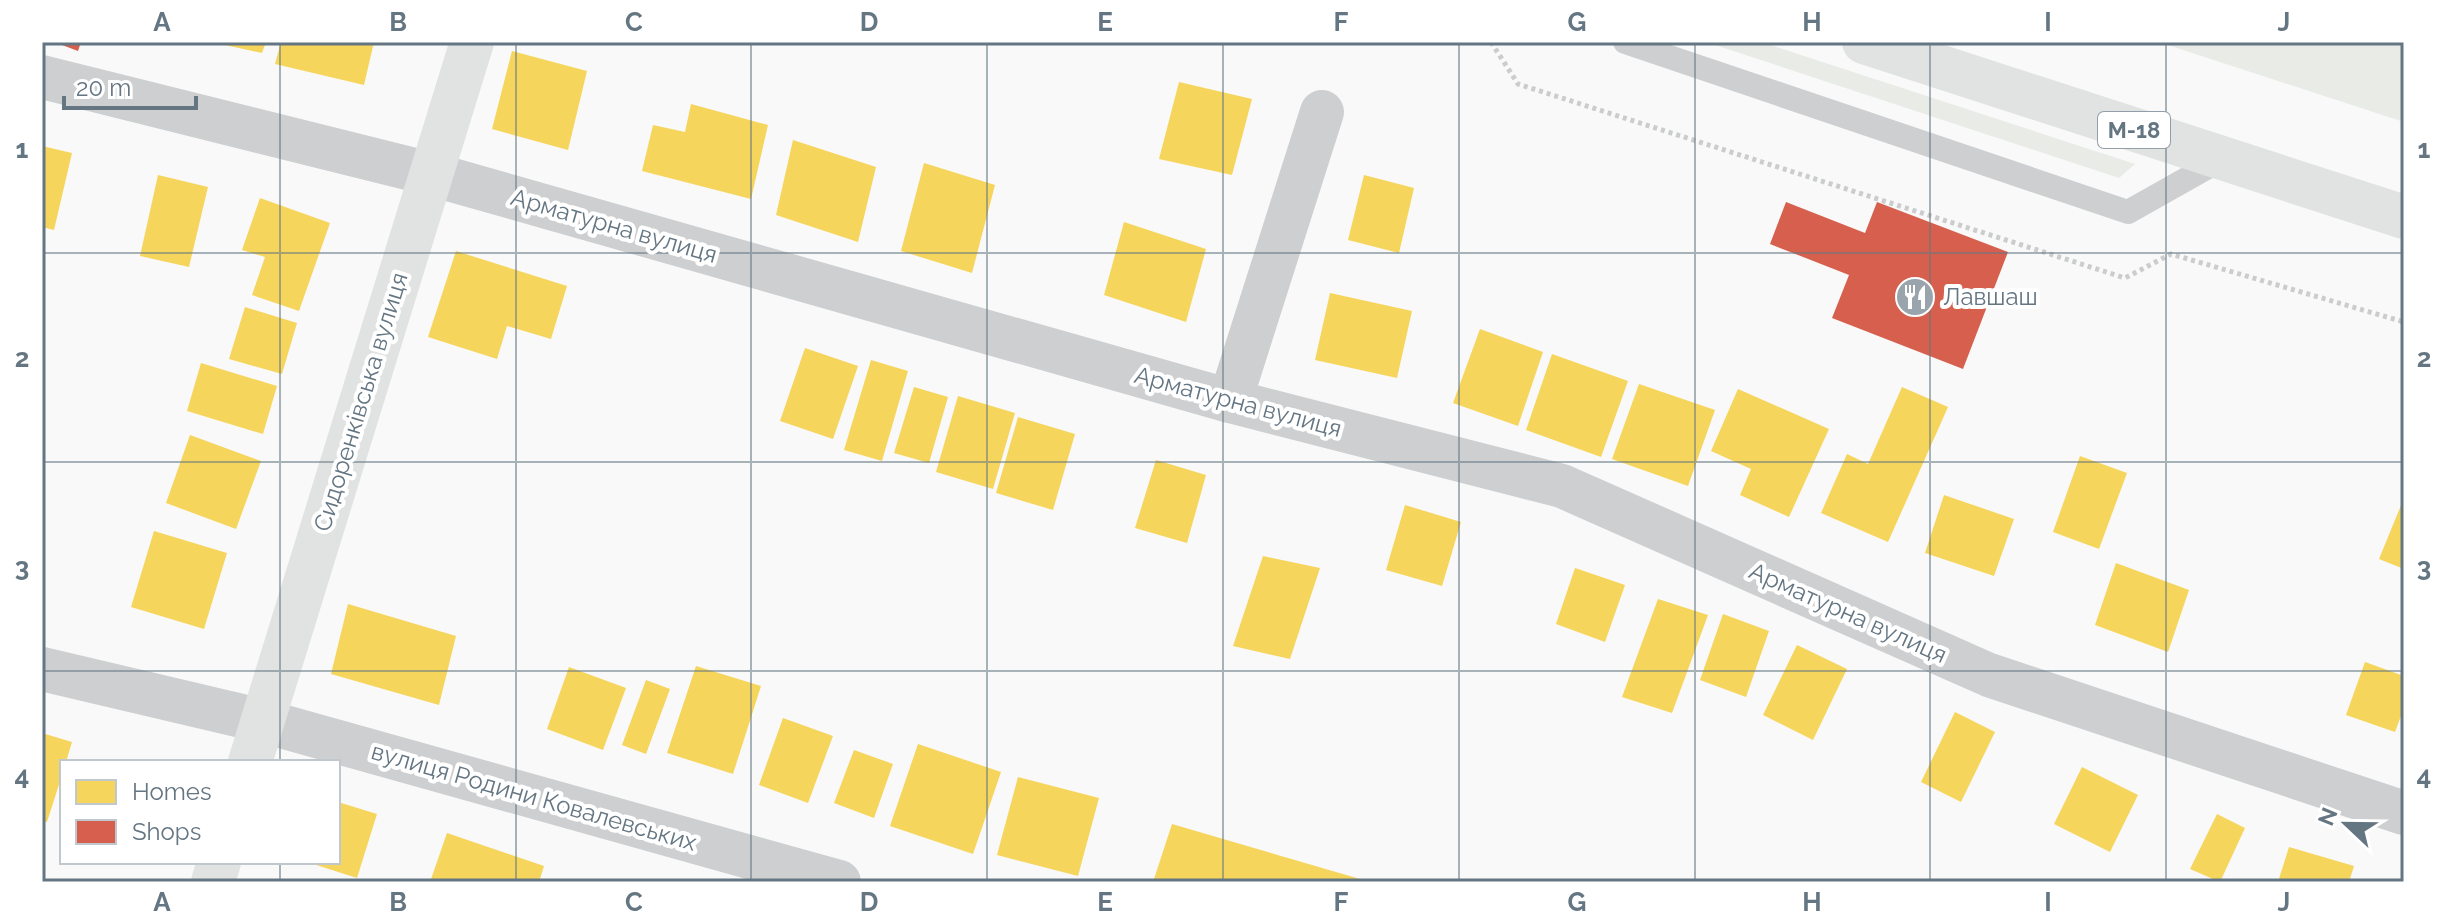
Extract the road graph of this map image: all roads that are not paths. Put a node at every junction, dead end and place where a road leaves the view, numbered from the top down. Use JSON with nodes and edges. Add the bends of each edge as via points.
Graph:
{"nodes":[{"id":1,"x":472,"y":42,"type":"edge"},
{"id":2,"x":1625,"y":42,"type":"edge"},
{"id":3,"x":1864,"y":42,"type":"edge"},
{"id":4,"x":42,"y":77,"type":"edge"},
{"id":5,"x":1322,"y":112,"type":"dead end"},
{"id":6,"x":2222,"y":159,"type":"junction"},
{"id":7,"x":431,"y":174,"type":"junction"},
{"id":8,"x":2404,"y":217,"type":"edge"},
{"id":9,"x":1230,"y":401,"type":"junction"},
{"id":10,"x":42,"y":669,"type":"edge"},
{"id":11,"x":263,"y":721,"type":"junction"},
{"id":12,"x":251,"y":760,"type":"edge"},
{"id":13,"x":2404,"y":813,"type":"edge"},
{"id":14,"x":839,"y":882,"type":"edge"}],
"edges":[{"from":1,"to":7,"type":"main road","name":"Сидоренківська вулиця"},
{"from":2,"to":6,"type":"lane","via":[[2128,212]]},
{"from":3,"to":6,"type":"main road","number":"М-18"},
{"from":4,"to":7,"type":"street","name":"Арматурна вулиця"},
{"from":5,"to":9,"type":"street"},
{"from":6,"to":8,"type":"main road","number":"М-18"},
{"from":7,"to":9,"type":"street","name":"Арматурна вулиця"},
{"from":7,"to":11,"type":"main road","name":"Сидоренківська вулиця"},
{"from":9,"to":13,"type":"street","name":"Арматурна вулиця","via":[[1562,486],[1989,675]]},
{"from":10,"to":11,"type":"street","name":"вулиця Родини Ковалевських"},
{"from":11,"to":12,"type":"main road","name":"Сидоренківська вулиця"},
{"from":11,"to":14,"type":"street","name":"вулиця Родини Ковалевських"}]}
